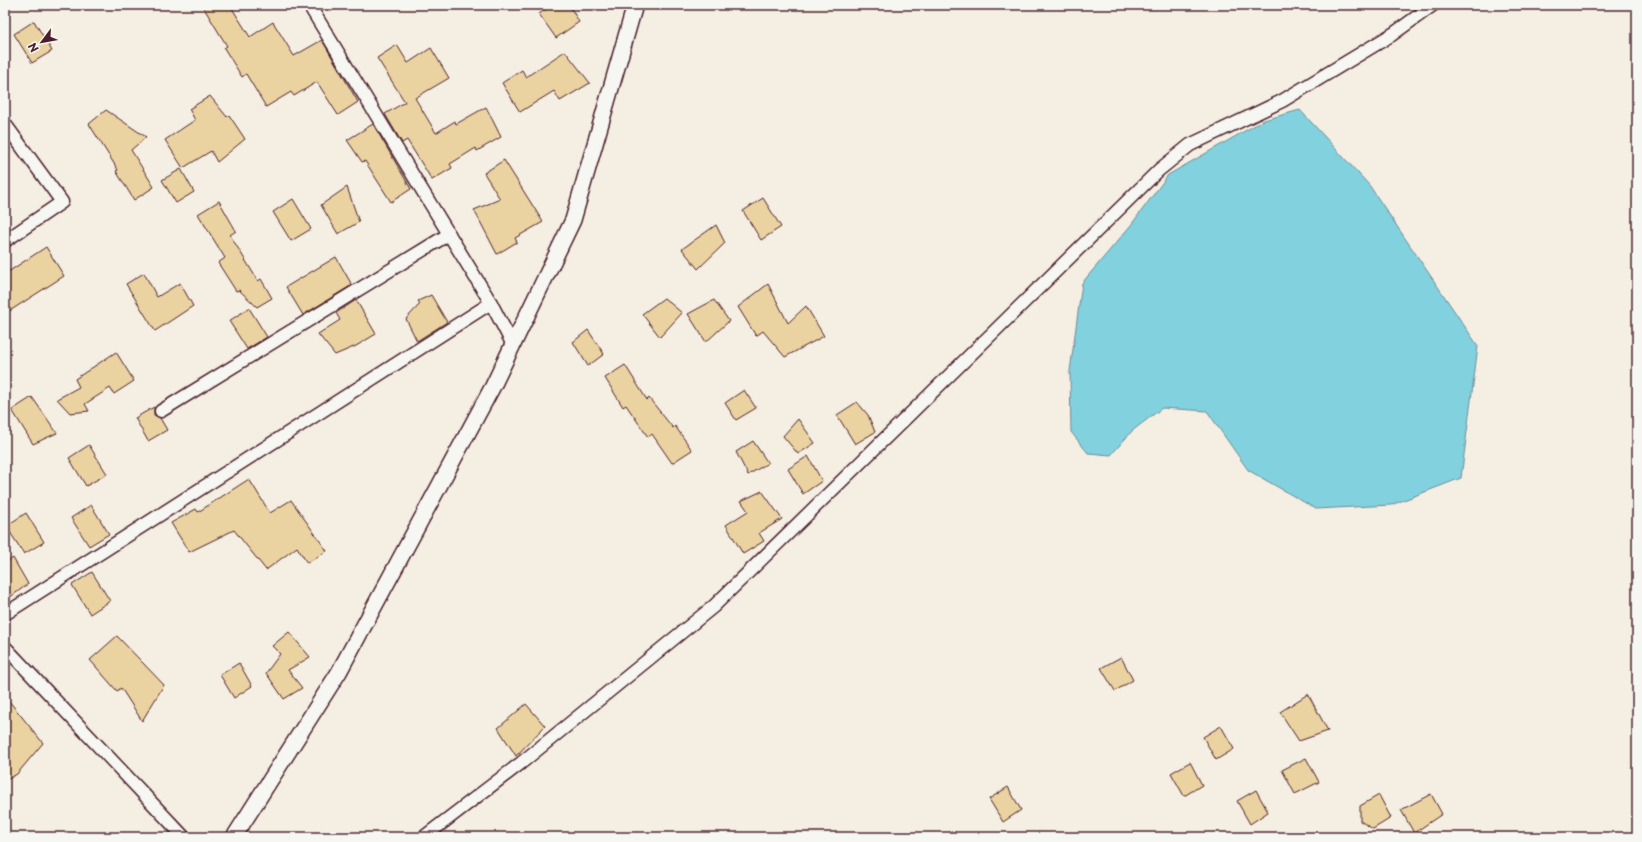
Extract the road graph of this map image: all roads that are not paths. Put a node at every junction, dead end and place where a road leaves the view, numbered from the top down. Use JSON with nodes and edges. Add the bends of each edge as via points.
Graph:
{"nodes":[{"id":1,"x":309,"y":5,"type":"edge"},
{"id":2,"x":635,"y":5,"type":"edge"},
{"id":3,"x":1433,"y":5,"type":"edge"},
{"id":4,"x":5,"y":124,"type":"edge"},
{"id":5,"x":449,"y":234,"type":"junction"},
{"id":6,"x":5,"y":241,"type":"edge"},
{"id":7,"x":491,"y":303,"type":"junction"},
{"id":8,"x":513,"y":345,"type":"junction"},
{"id":9,"x":161,"y":411,"type":"dead end"},
{"id":10,"x":5,"y":614,"type":"edge"},
{"id":11,"x":5,"y":647,"type":"edge"},
{"id":12,"x":184,"y":837,"type":"edge"},
{"id":13,"x":234,"y":837,"type":"edge"},
{"id":14,"x":424,"y":837,"type":"edge"}],
"edges":[{"from":1,"to":5,"type":"street"},
{"from":2,"to":8,"type":"street","via":[[573,220]]},
{"from":3,"to":14,"type":"street","via":[[1393,34],[1282,101],[1190,145],[1159,170],[714,606],[521,763]]},
{"from":4,"to":6,"type":"street","via":[[62,202]]},
{"from":5,"to":7,"type":"street"},
{"from":5,"to":9,"type":"street"},
{"from":7,"to":8,"type":"street"},
{"from":7,"to":10,"type":"street"},
{"from":8,"to":13,"type":"street","via":[[339,672]]},
{"from":11,"to":12,"type":"street"}]}
